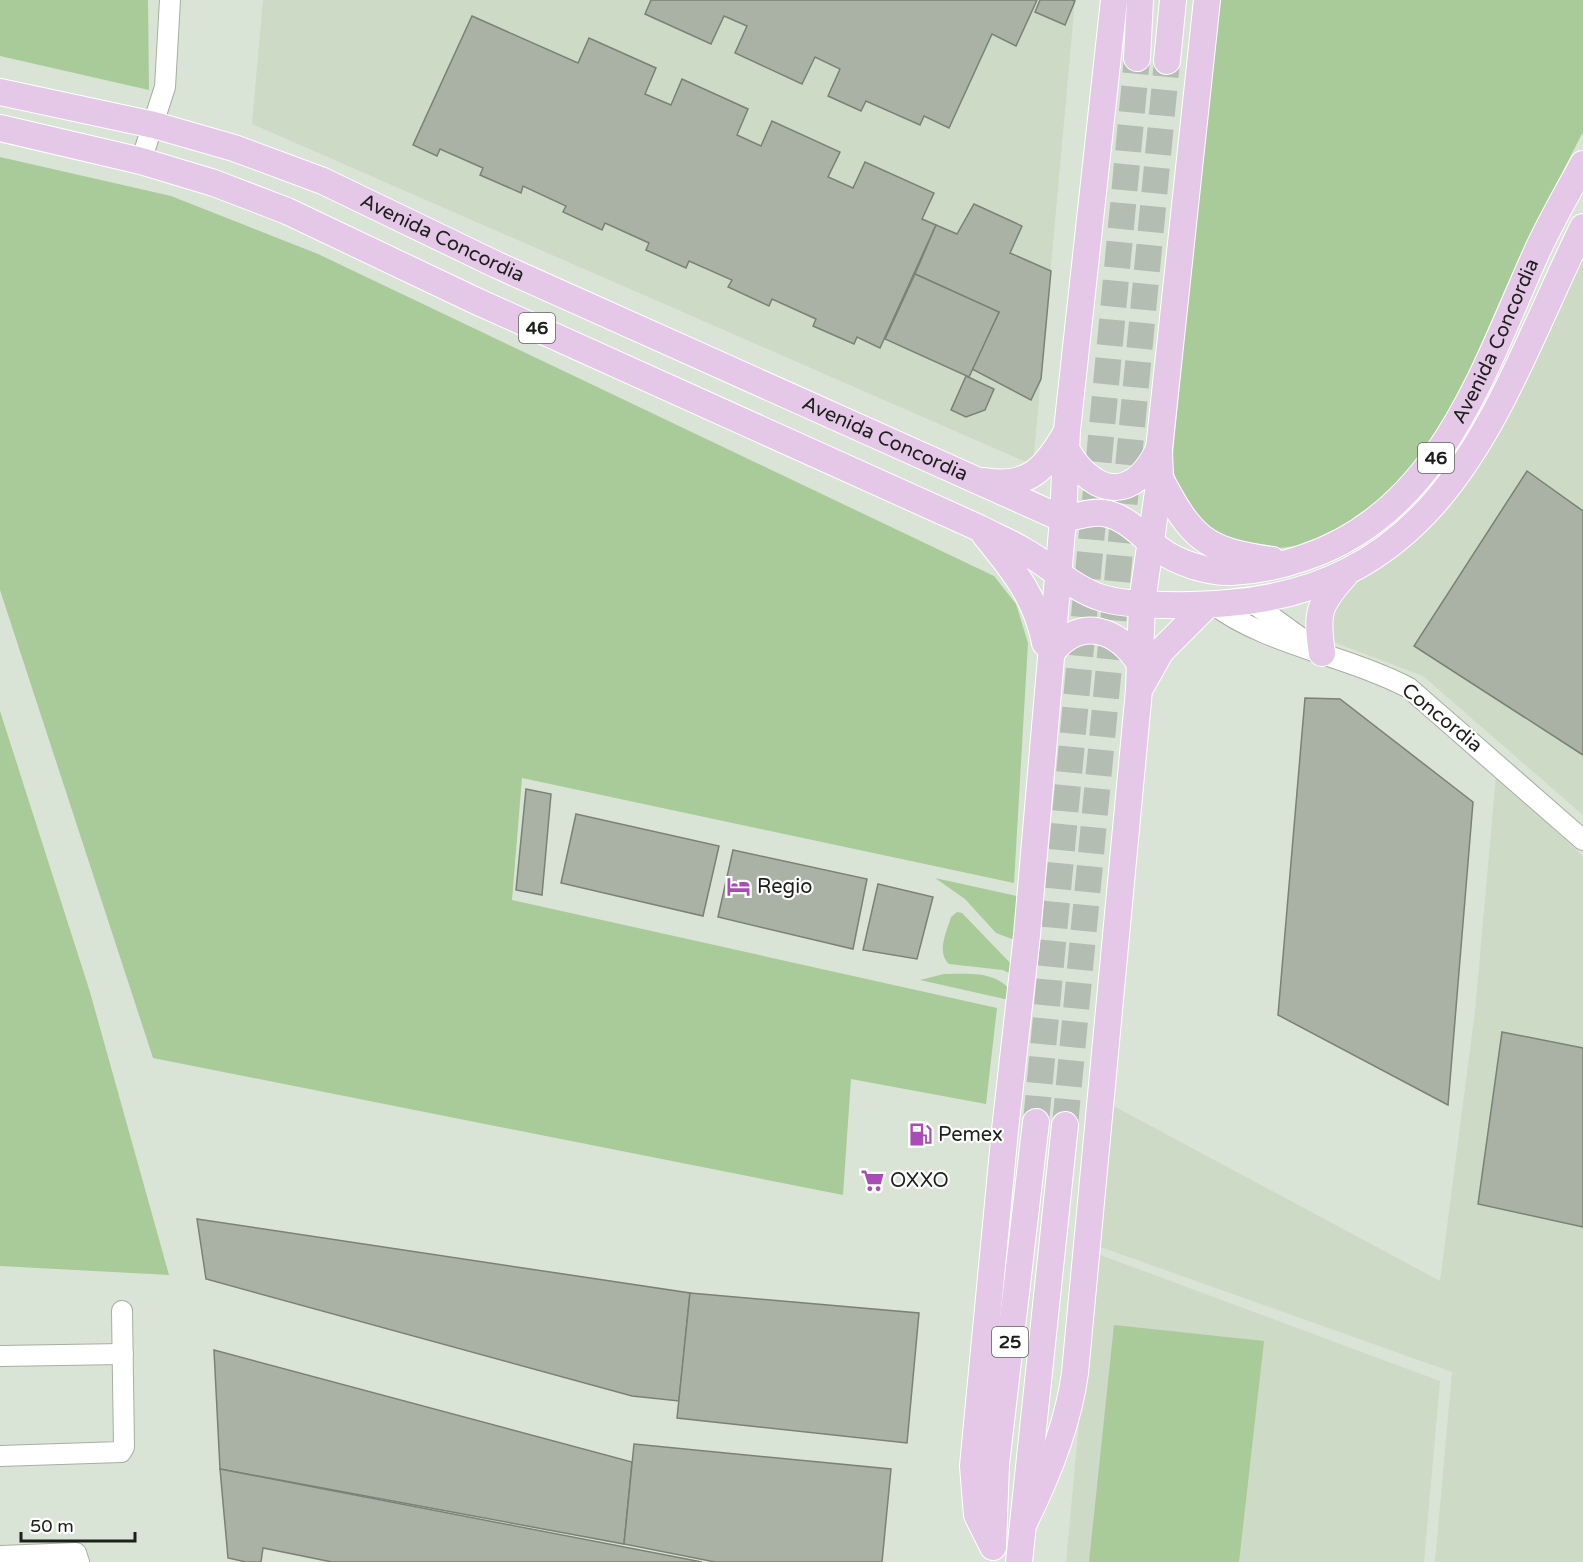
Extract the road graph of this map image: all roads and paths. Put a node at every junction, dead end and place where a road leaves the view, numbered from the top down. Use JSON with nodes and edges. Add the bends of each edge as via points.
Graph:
{"nodes":[{"id":1,"x":170,"y":0,"type":"edge"},
{"id":2,"x":1114,"y":0,"type":"edge"},
{"id":3,"x":1140,"y":0,"type":"edge"},
{"id":4,"x":1173,"y":0,"type":"edge"},
{"id":5,"x":1207,"y":0,"type":"edge"},
{"id":6,"x":1137,"y":58,"type":"tunnel mouth"},
{"id":7,"x":1167,"y":62,"type":"tunnel mouth"},
{"id":8,"x":0,"y":92,"type":"edge"},
{"id":9,"x":154,"y":125,"type":"junction"},
{"id":10,"x":0,"y":128,"type":"edge"},
{"id":11,"x":141,"y":161,"type":"junction"},
{"id":12,"x":1583,"y":164,"type":"edge"},
{"id":13,"x":1583,"y":227,"type":"edge"},
{"id":14,"x":1067,"y":441,"type":"junction"},
{"id":15,"x":1159,"y":449,"type":"junction"},
{"id":16,"x":968,"y":477,"type":"junction"},
{"id":17,"x":1160,"y":478,"type":"junction"},
{"id":18,"x":1063,"y":519,"type":"junction"},
{"id":19,"x":980,"y":528,"type":"junction"},
{"id":20,"x":1150,"y":541,"type":"junction"},
{"id":21,"x":1290,"y":562,"type":"junction"},
{"id":22,"x":1351,"y":569,"type":"junction"},
{"id":23,"x":1057,"y":573,"type":"junction"},
{"id":24,"x":1250,"y":601,"type":"junction"},
{"id":25,"x":1142,"y":602,"type":"junction"},
{"id":26,"x":1210,"y":605,"type":"junction"},
{"id":27,"x":1319,"y":652,"type":"junction"},
{"id":28,"x":1051,"y":659,"type":"junction"},
{"id":29,"x":1140,"y":664,"type":"junction"},
{"id":30,"x":1139,"y":690,"type":"junction"},
{"id":31,"x":1583,"y":840,"type":"edge"},
{"id":32,"x":1036,"y":1122,"type":"tunnel mouth"},
{"id":33,"x":1065,"y":1125,"type":"tunnel mouth"},
{"id":34,"x":122,"y":1311,"type":"dead end"},
{"id":35,"x":123,"y":1354,"type":"junction"},
{"id":36,"x":0,"y":1356,"type":"edge"},
{"id":37,"x":0,"y":1456,"type":"edge"},
{"id":38,"x":1023,"y":1525,"type":"junction"},
{"id":39,"x":993,"y":1555,"type":"edge"},
{"id":40,"x":0,"y":1556,"type":"edge"},
{"id":41,"x":79,"y":1558,"type":"edge"},
{"id":42,"x":1019,"y":1562,"type":"edge"}],
"edges":[{"from":1,"to":9,"type":"street","via":[[165,87]]},
{"from":2,"to":14,"type":"main road"},
{"from":3,"to":6,"type":"main road"},
{"from":4,"to":7,"type":"main road"},
{"from":5,"to":15,"type":"main road"},
{"from":8,"to":9,"type":"main road","name":"Avenida Concordia","number":"46"},
{"from":9,"to":11,"type":"street"},
{"from":9,"to":16,"type":"main road","name":"Avenida Concordia","number":"46","via":[[234,148],[323,181],[497,265]]},
{"from":10,"to":11,"type":"main road","name":"Avenida Concordia","number":"46"},
{"from":11,"to":19,"type":"main road","name":"Avenida Concordia","number":"46","via":[[287,211],[474,300]]},
{"from":12,"to":21,"type":"main road","name":"Avenida Concordia","number":"46","via":[[1536,254],[1474,395],[1430,467],[1391,508],[1368,525],[1326,551]]},
{"from":13,"to":22,"type":"main road","name":"Avenida Concordia","number":"46","via":[[1510,385],[1459,475],[1417,523],[1385,549]]},
{"from":14,"to":15,"type":"main road","via":[[1091,480],[1113,487],[1129,485],[1143,474]]},
{"from":14,"to":16,"type":"main road","via":[[1036,473],[1012,482],[994,483]]},
{"from":14,"to":18,"type":"main road"},
{"from":15,"to":17,"type":"main road"},
{"from":16,"to":18,"type":"main road","name":"Avenida Concordia","number":"46"},
{"from":17,"to":20,"type":"main road"},
{"from":17,"to":21,"type":"main road","via":[[1190,528],[1212,546]]},
{"from":18,"to":20,"type":"main road","name":"Avenida Concordia","number":"46","via":[[1092,512],[1117,516]]},
{"from":18,"to":23,"type":"main road"},
{"from":19,"to":23,"type":"main road","name":"Avenida Concordia","number":"46"},
{"from":19,"to":28,"type":"main road","via":[[1029,594]]},
{"from":20,"to":21,"type":"main road","name":"Avenida Concordia","number":"46","via":[[1183,562],[1229,572]]},
{"from":20,"to":25,"type":"main road"},
{"from":22,"to":24,"type":"main road","name":"Avenida Concordia","number":"46","via":[[1303,589]]},
{"from":22,"to":27,"type":"main road","via":[[1319,609]]},
{"from":23,"to":25,"type":"main road","name":"Avenida Concordia","number":"46","via":[[1097,596]]},
{"from":23,"to":28,"type":"main road"},
{"from":24,"to":26,"type":"main road","name":"Avenida Concordia","number":"46"},
{"from":24,"to":27,"type":"street"},
{"from":25,"to":26,"type":"main road","name":"Avenida Concordia","number":"46"},
{"from":25,"to":29,"type":"main road"},
{"from":26,"to":27,"type":"street","name":"Concordia","via":[[1240,622]]},
{"from":26,"to":30,"type":"main road","via":[[1161,651]]},
{"from":27,"to":31,"type":"street","name":"Concordia","via":[[1377,671],[1419,694]]},
{"from":28,"to":29,"type":"main road","via":[[1061,641],[1073,633],[1103,631],[1130,647]]},
{"from":28,"to":39,"type":"main road","via":[[1028,935],[1005,1130],[974,1466],[977,1515]]},
{"from":29,"to":30,"type":"main road"},
{"from":30,"to":38,"type":"main road","via":[[1073,1389],[1044,1480]]},
{"from":32,"to":39,"type":"main road","number":"25","via":[[996,1464]]},
{"from":33,"to":38,"type":"main road","number":"25"},
{"from":34,"to":35,"type":"street"},
{"from":35,"to":36,"type":"street"},
{"from":35,"to":37,"type":"street","via":[[124,1447],[118,1453]]},
{"from":38,"to":42,"type":"main road","number":"25"},
{"from":40,"to":41,"type":"street"}]}
